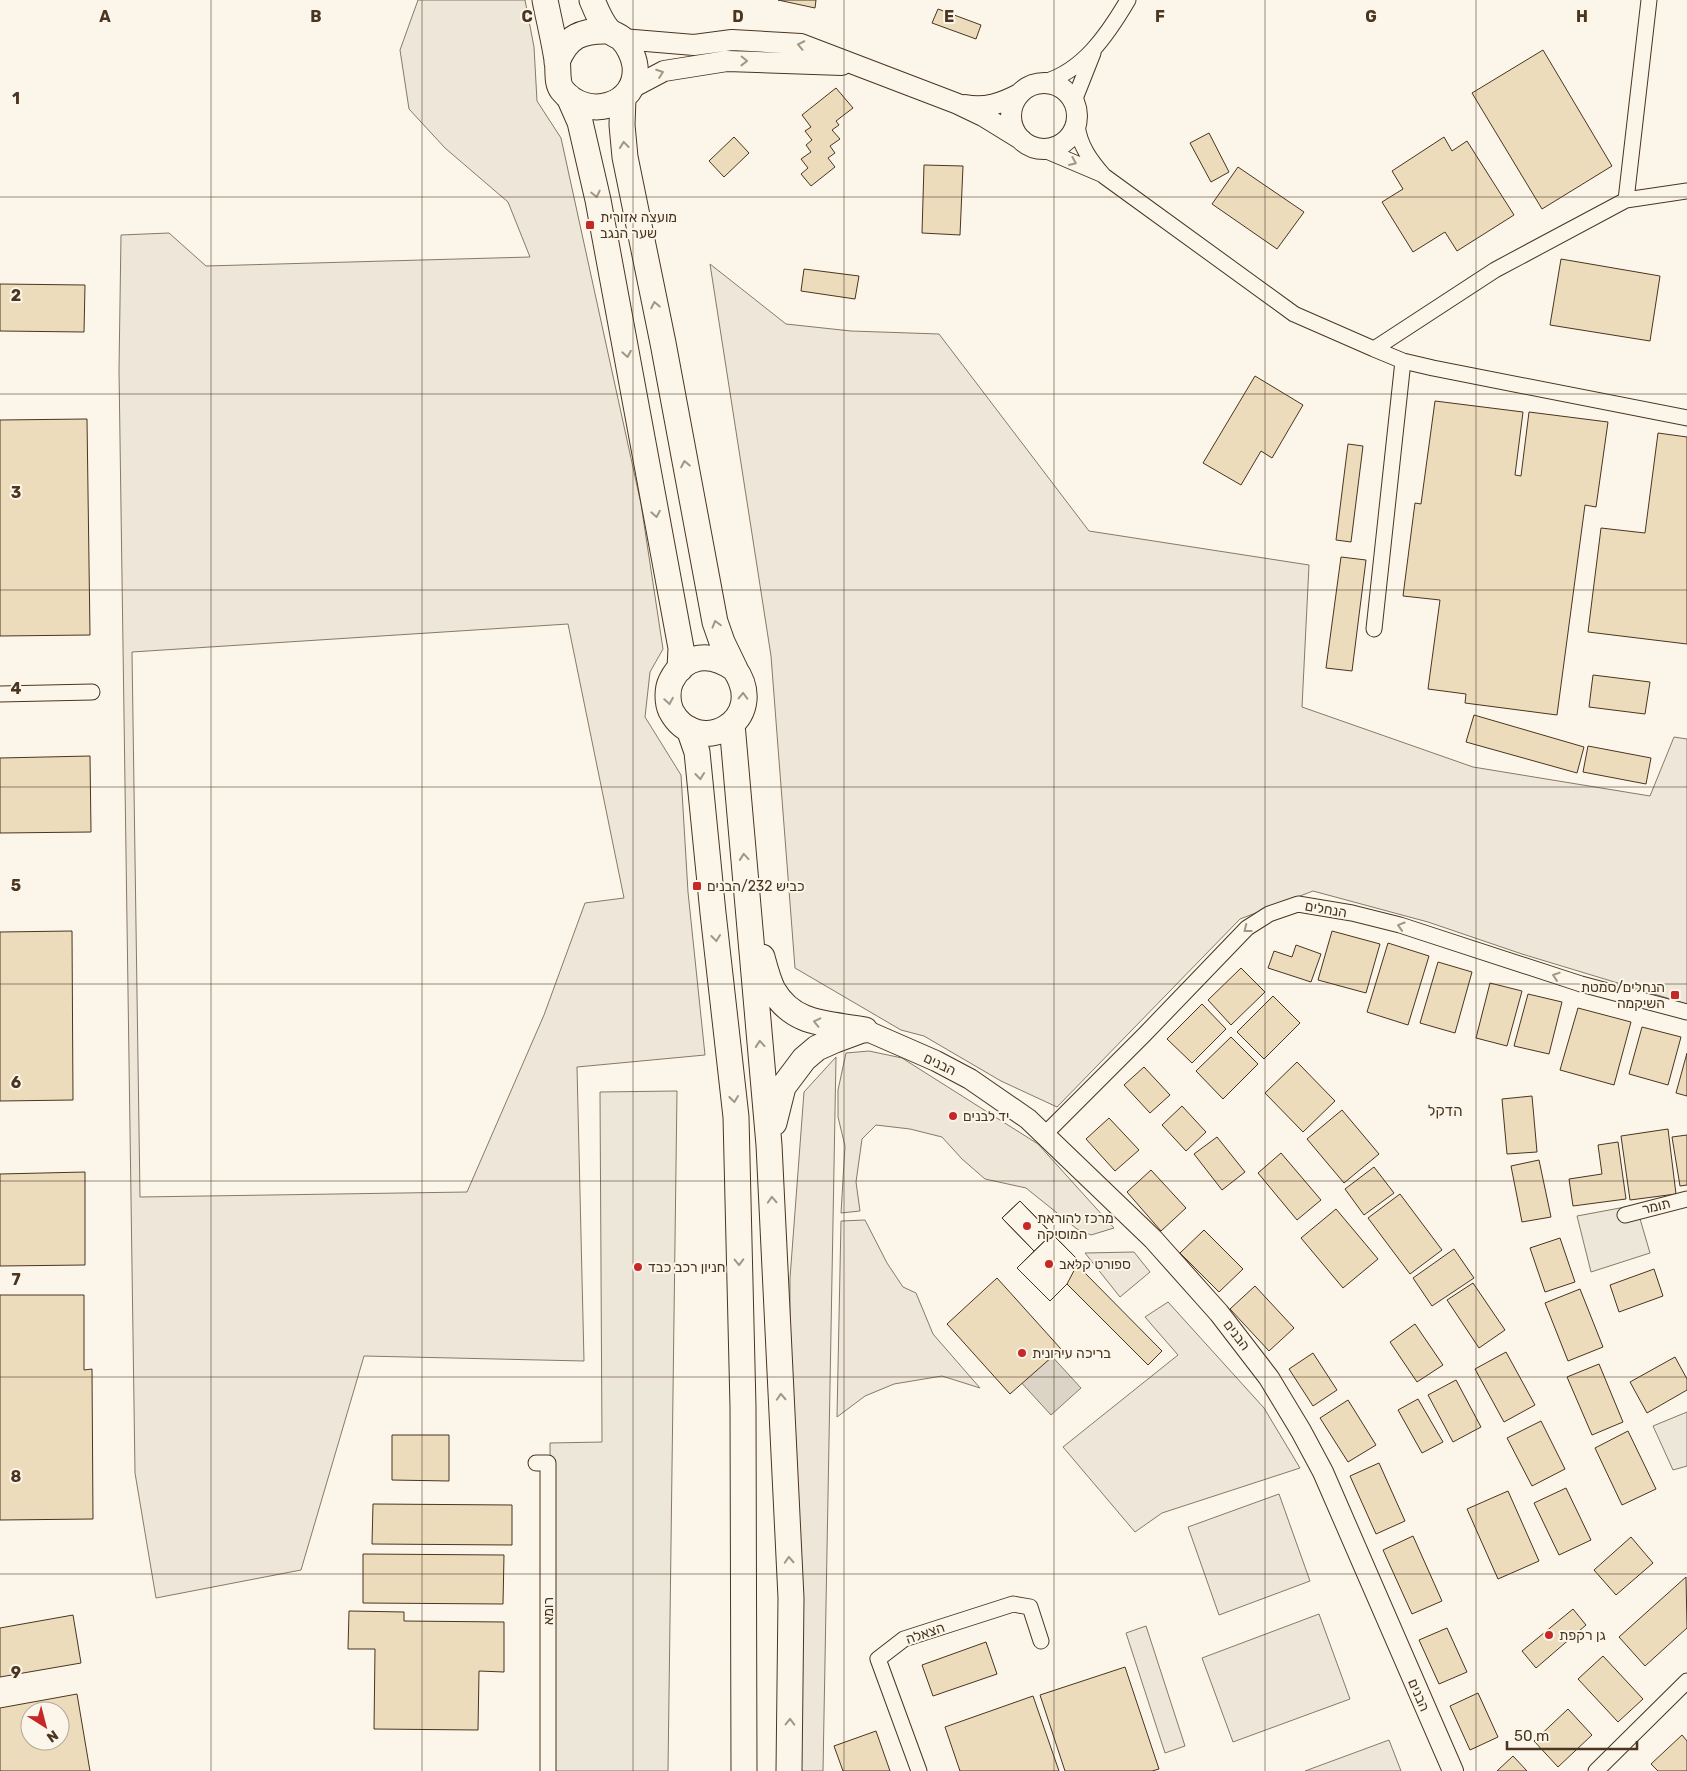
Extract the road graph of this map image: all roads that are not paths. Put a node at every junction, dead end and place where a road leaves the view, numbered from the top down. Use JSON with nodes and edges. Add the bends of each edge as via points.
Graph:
{"nodes":[{"id":1,"x":545,"y":0,"type":"edge"},
{"id":2,"x":592,"y":0,"type":"edge"},
{"id":3,"x":1128,"y":0,"type":"edge"},
{"id":4,"x":1649,"y":0,"type":"edge"},
{"id":5,"x":615,"y":35,"type":"junction"},
{"id":6,"x":1095,"y":47,"type":"junction"},
{"id":7,"x":558,"y":62,"type":"junction"},
{"id":8,"x":864,"y":67,"type":"junction"},
{"id":9,"x":1044,"y":82,"type":"junction"},
{"id":10,"x":626,"y":94,"type":"junction"},
{"id":11,"x":1019,"y":94,"type":"junction"},
{"id":12,"x":569,"y":97,"type":"junction"},
{"id":13,"x":1074,"y":101,"type":"junction"},
{"id":14,"x":958,"y":104,"type":"junction"},
{"id":15,"x":1076,"y":124,"type":"junction"},
{"id":16,"x":1022,"y":140,"type":"junction"},
{"id":17,"x":1042,"y":149,"type":"junction"},
{"id":18,"x":1104,"y":176,"type":"junction"},
{"id":19,"x":1687,"y":191,"type":"edge"},
{"id":20,"x":1626,"y":200,"type":"junction"},
{"id":21,"x":1374,"y":349,"type":"junction"},
{"id":22,"x":1403,"y":361,"type":"junction"},
{"id":23,"x":1687,"y":418,"type":"edge"},
{"id":24,"x":1374,"y":630,"type":"dead end"},
{"id":25,"x":680,"y":669,"type":"junction"},
{"id":26,"x":735,"y":669,"type":"junction"},
{"id":27,"x":92,"y":692,"type":"dead end"},
{"id":28,"x":0,"y":694,"type":"edge"},
{"id":29,"x":732,"y":724,"type":"junction"},
{"id":30,"x":689,"y":729,"type":"junction"},
{"id":31,"x":750,"y":923,"type":"junction"},
{"id":32,"x":1687,"y":1012,"type":"edge"},
{"id":33,"x":865,"y":1030,"type":"junction"},
{"id":34,"x":1044,"y":1135,"type":"junction"},
{"id":35,"x":769,"y":1145,"type":"junction"},
{"id":36,"x":1687,"y":1199,"type":"edge"},
{"id":37,"x":1625,"y":1214,"type":"dead end"},
{"id":38,"x":536,"y":1463,"type":"dead end"},
{"id":39,"x":1041,"y":1640,"type":"dead end"},
{"id":40,"x":1687,"y":1682,"type":"edge"},
{"id":41,"x":548,"y":1771,"type":"edge"},
{"id":42,"x":744,"y":1771,"type":"edge"},
{"id":43,"x":789,"y":1771,"type":"edge"},
{"id":44,"x":919,"y":1771,"type":"edge"},
{"id":45,"x":1452,"y":1771,"type":"edge"},
{"id":46,"x":1596,"y":1771,"type":"edge"}],
"edges":[{"from":1,"to":7,"type":"main road"},
{"from":2,"to":5,"type":"main road"},
{"from":3,"to":6,"type":"street"},
{"from":4,"to":20,"type":"street"},
{"from":5,"to":7,"type":"main road","via":[[585,32],[567,44]]},
{"from":8,"to":5,"type":"street","one_way":true,"via":[[801,44],[732,40],[694,45]]},
{"from":5,"to":10,"type":"main road","via":[[632,54],[635,66]]},
{"from":6,"to":9,"type":"street","via":[[1069,72]]},
{"from":6,"to":13,"type":"street"},
{"from":7,"to":12,"type":"main road","via":[[561,89]]},
{"from":10,"to":8,"type":"street","one_way":true,"via":[[664,71],[727,61]]},
{"from":8,"to":14,"type":"street"},
{"from":9,"to":11,"type":"street","via":[[1034,84]]},
{"from":9,"to":13,"type":"street","via":[[1062,87]]},
{"from":10,"to":12,"type":"main road","via":[[603,107],[579,104]]},
{"from":26,"to":10,"type":"main road","one_way":true,"via":[[715,622],[625,157],[622,125]]},
{"from":11,"to":14,"type":"street","via":[[997,104]]},
{"from":11,"to":16,"type":"street","via":[[1014,102],[1011,121]]},
{"from":12,"to":25,"type":"main road","one_way":true,"via":[[580,122],[601,220],[681,648]]},
{"from":13,"to":15,"type":"street","via":[[1078,112]]},
{"from":14,"to":16,"type":"street"},
{"from":15,"to":17,"type":"street","via":[[1064,142],[1054,148]]},
{"from":15,"to":18,"type":"street","via":[[1083,147]]},
{"from":16,"to":17,"type":"street","via":[[1031,147]]},
{"from":17,"to":18,"type":"street","one_way":true},
{"from":18,"to":21,"type":"street","via":[[1294,314]]},
{"from":19,"to":20,"type":"street"},
{"from":20,"to":21,"type":"street","via":[[1495,270]]},
{"from":21,"to":22,"type":"street"},
{"from":22,"to":23,"type":"street"},
{"from":22,"to":24,"type":"street"},
{"from":25,"to":26,"type":"main road","via":[[698,658],[711,657]]},
{"from":25,"to":30,"type":"main road","one_way":true,"via":[[670,682],[669,703],[676,719]]},
{"from":29,"to":26,"type":"main road","one_way":true,"via":[[741,713],[744,702],[744,690]]},
{"from":27,"to":28,"type":"street"},
{"from":29,"to":30,"type":"main road","via":[[710,734]]},
{"from":31,"to":29,"type":"main road","one_way":true},
{"from":30,"to":42,"type":"main road","one_way":true,"via":[[697,752],[736,1117],[743,1406]]},
{"from":33,"to":31,"type":"main road","one_way":true,"via":[[815,1022],[797,1016],[783,1004],[772,988]]},
{"from":35,"to":31,"type":"main road","one_way":true},
{"from":32,"to":34,"type":"street","name":"הנחלים","one_way":true,"via":[[1581,984],[1400,925],[1298,904],[1269,914],[1247,928]]},
{"from":33,"to":34,"type":"street","name":"הבנים","via":[[970,1078],[1028,1119]]},
{"from":33,"to":35,"type":"main road","via":[[817,1048],[804,1059],[783,1087]]},
{"from":34,"to":45,"type":"street","name":"הבנים","via":[[1152,1239],[1219,1313],[1269,1378],[1323,1472]]},
{"from":43,"to":35,"type":"main road","one_way":true,"via":[[791,1598]]},
{"from":36,"to":37,"type":"street","name":"תומר"},
{"from":38,"to":41,"type":"street","name":"רומא","via":[[548,1463]]},
{"from":39,"to":44,"type":"street","name":"הצאלה","via":[[1030,1607],[1013,1604],[904,1639],[878,1659]]},
{"from":40,"to":46,"type":"street"}]}
